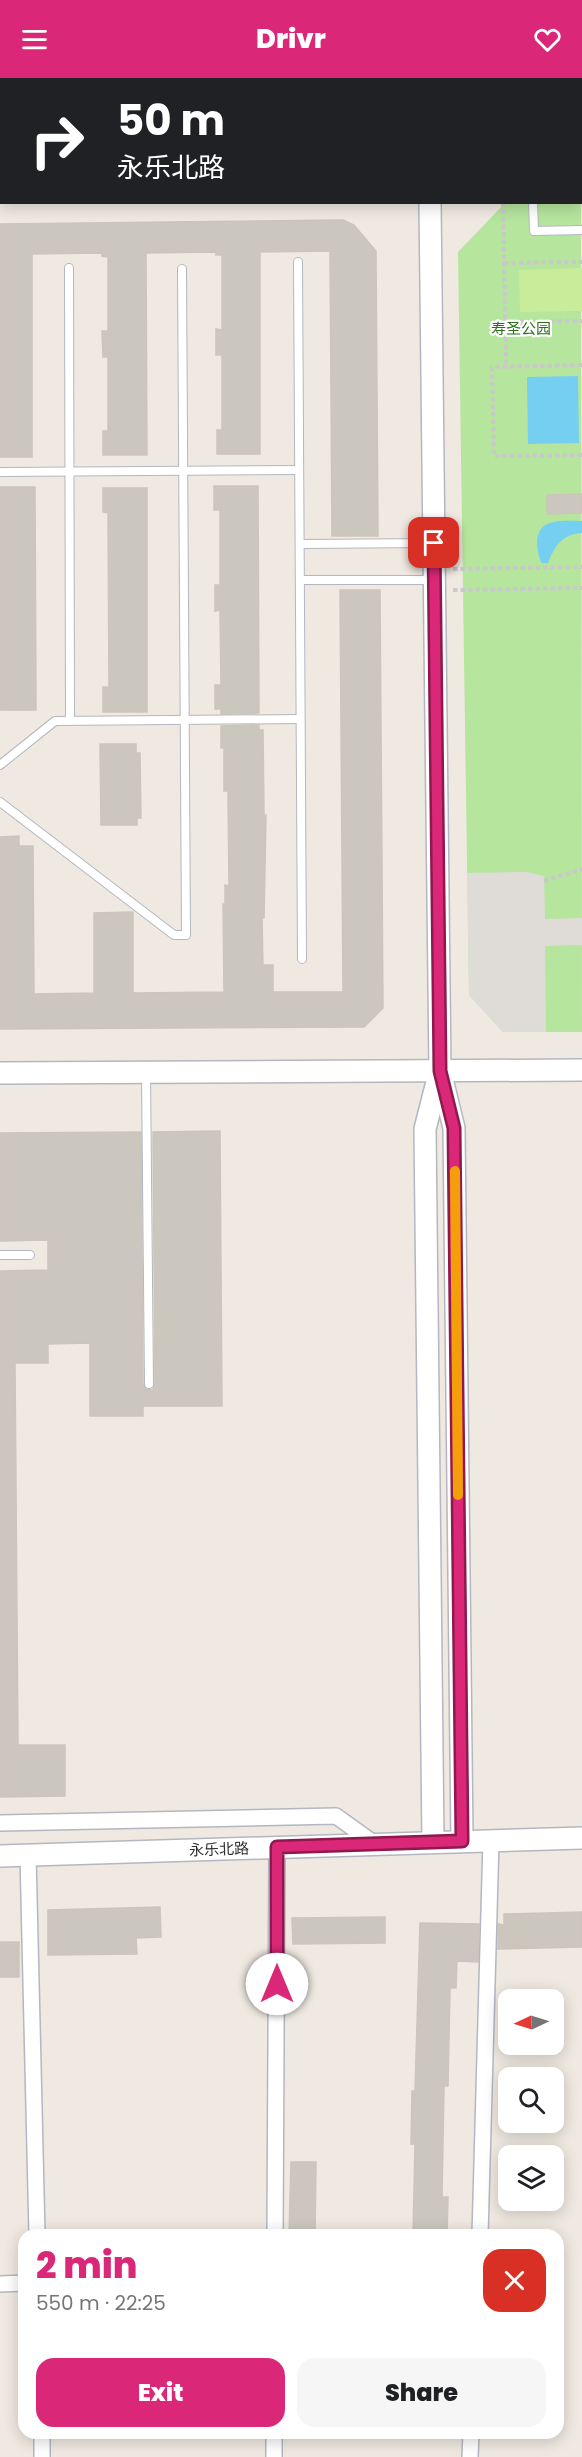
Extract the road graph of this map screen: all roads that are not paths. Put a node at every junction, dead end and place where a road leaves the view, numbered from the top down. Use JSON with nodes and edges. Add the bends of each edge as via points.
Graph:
{"nodes":[{"id":1,"x":429,"y":204,"type":"edge"},
{"id":2,"x":533,"y":204,"type":"edge"},
{"id":3,"x":582,"y":230,"type":"edge"},
{"id":4,"x":298,"y":262,"type":"dead end"},
{"id":5,"x":69,"y":268,"type":"dead end"},
{"id":6,"x":182,"y":269,"type":"dead end"},
{"id":7,"x":299,"y":470,"type":"junction"},
{"id":8,"x":69,"y":471,"type":"junction"},
{"id":9,"x":184,"y":471,"type":"junction"},
{"id":10,"x":0,"y":472,"type":"edge"},
{"id":11,"x":434,"y":543,"type":"junction"},
{"id":12,"x":300,"y":544,"type":"junction"},
{"id":13,"x":300,"y":580,"type":"junction"},
{"id":14,"x":434,"y":580,"type":"junction"},
{"id":15,"x":300,"y":719,"type":"junction"},
{"id":16,"x":70,"y":720,"type":"junction"},
{"id":17,"x":185,"y":720,"type":"junction"},
{"id":18,"x":0,"y":765,"type":"edge"},
{"id":19,"x":0,"y":802,"type":"edge"},
{"id":20,"x":302,"y":959,"type":"dead end"},
{"id":21,"x":582,"y":1070,"type":"edge"},
{"id":22,"x":440,"y":1071,"type":"junction"},
{"id":23,"x":146,"y":1072,"type":"junction"},
{"id":24,"x":0,"y":1073,"type":"edge"},
{"id":25,"x":30,"y":1255,"type":"dead end"},
{"id":26,"x":0,"y":1256,"type":"edge"},
{"id":27,"x":149,"y":1383,"type":"dead end"},
{"id":28,"x":0,"y":1822,"type":"edge"},
{"id":29,"x":582,"y":1838,"type":"edge"},
{"id":30,"x":491,"y":1840,"type":"junction"},
{"id":31,"x":462,"y":1841,"type":"junction"},
{"id":32,"x":433,"y":1842,"type":"junction"},
{"id":33,"x":375,"y":1844,"type":"junction"},
{"id":34,"x":277,"y":1847,"type":"junction"},
{"id":35,"x":28,"y":1855,"type":"junction"},
{"id":36,"x":0,"y":1856,"type":"edge"},
{"id":37,"x":37,"y":2229,"type":"edge"},
{"id":38,"x":275,"y":2229,"type":"edge"},
{"id":39,"x":480,"y":2229,"type":"edge"},
{"id":40,"x":0,"y":2283,"type":"edge"},
{"id":41,"x":18,"y":2283,"type":"edge"},
{"id":42,"x":42,"y":2439,"type":"edge"},
{"id":43,"x":274,"y":2439,"type":"edge"},
{"id":44,"x":471,"y":2439,"type":"edge"},
{"id":45,"x":42,"y":2457,"type":"edge"},
{"id":46,"x":274,"y":2457,"type":"edge"},
{"id":47,"x":470,"y":2457,"type":"edge"}],
"edges":[{"from":1,"to":11,"type":"street"},
{"from":2,"to":3,"type":"lane","via":[[534,231]]},
{"from":4,"to":7,"type":"lane"},
{"from":5,"to":8,"type":"lane"},
{"from":6,"to":9,"type":"lane"},
{"from":7,"to":9,"type":"lane"},
{"from":7,"to":12,"type":"lane"},
{"from":8,"to":9,"type":"lane"},
{"from":8,"to":10,"type":"lane"},
{"from":8,"to":16,"type":"lane"},
{"from":9,"to":17,"type":"lane"},
{"from":11,"to":12,"type":"lane"},
{"from":11,"to":14,"type":"street"},
{"from":12,"to":13,"type":"lane"},
{"from":13,"to":14,"type":"lane"},
{"from":13,"to":15,"type":"lane"},
{"from":14,"to":22,"type":"street"},
{"from":15,"to":17,"type":"lane"},
{"from":15,"to":20,"type":"lane"},
{"from":16,"to":17,"type":"lane"},
{"from":16,"to":18,"type":"lane","via":[[55,721]]},
{"from":17,"to":19,"type":"lane","via":[[186,935],[174,935]]},
{"from":21,"to":22,"type":"street"},
{"from":22,"to":23,"type":"street"},
{"from":22,"to":31,"type":"street","via":[[454,1128]]},
{"from":22,"to":32,"type":"street","via":[[425,1129]]},
{"from":23,"to":24,"type":"street"},
{"from":23,"to":27,"type":"lane"},
{"from":25,"to":26,"type":"lane"},
{"from":28,"to":33,"type":"street","via":[[336,1816]]},
{"from":29,"to":30,"type":"street","name":"永乐北路"},
{"from":30,"to":31,"type":"street","name":"永乐北路"},
{"from":30,"to":39,"type":"street"},
{"from":31,"to":32,"type":"street","name":"永乐北路"},
{"from":32,"to":33,"type":"street","name":"永乐北路"},
{"from":33,"to":34,"type":"street","name":"永乐北路"},
{"from":34,"to":35,"type":"street","name":"永乐北路"},
{"from":34,"to":38,"type":"street"},
{"from":35,"to":36,"type":"street","name":"永乐北路"},
{"from":35,"to":37,"type":"street"},
{"from":40,"to":41,"type":"street"},
{"from":42,"to":45,"type":"street"},
{"from":43,"to":46,"type":"street"},
{"from":44,"to":47,"type":"street"}]}
